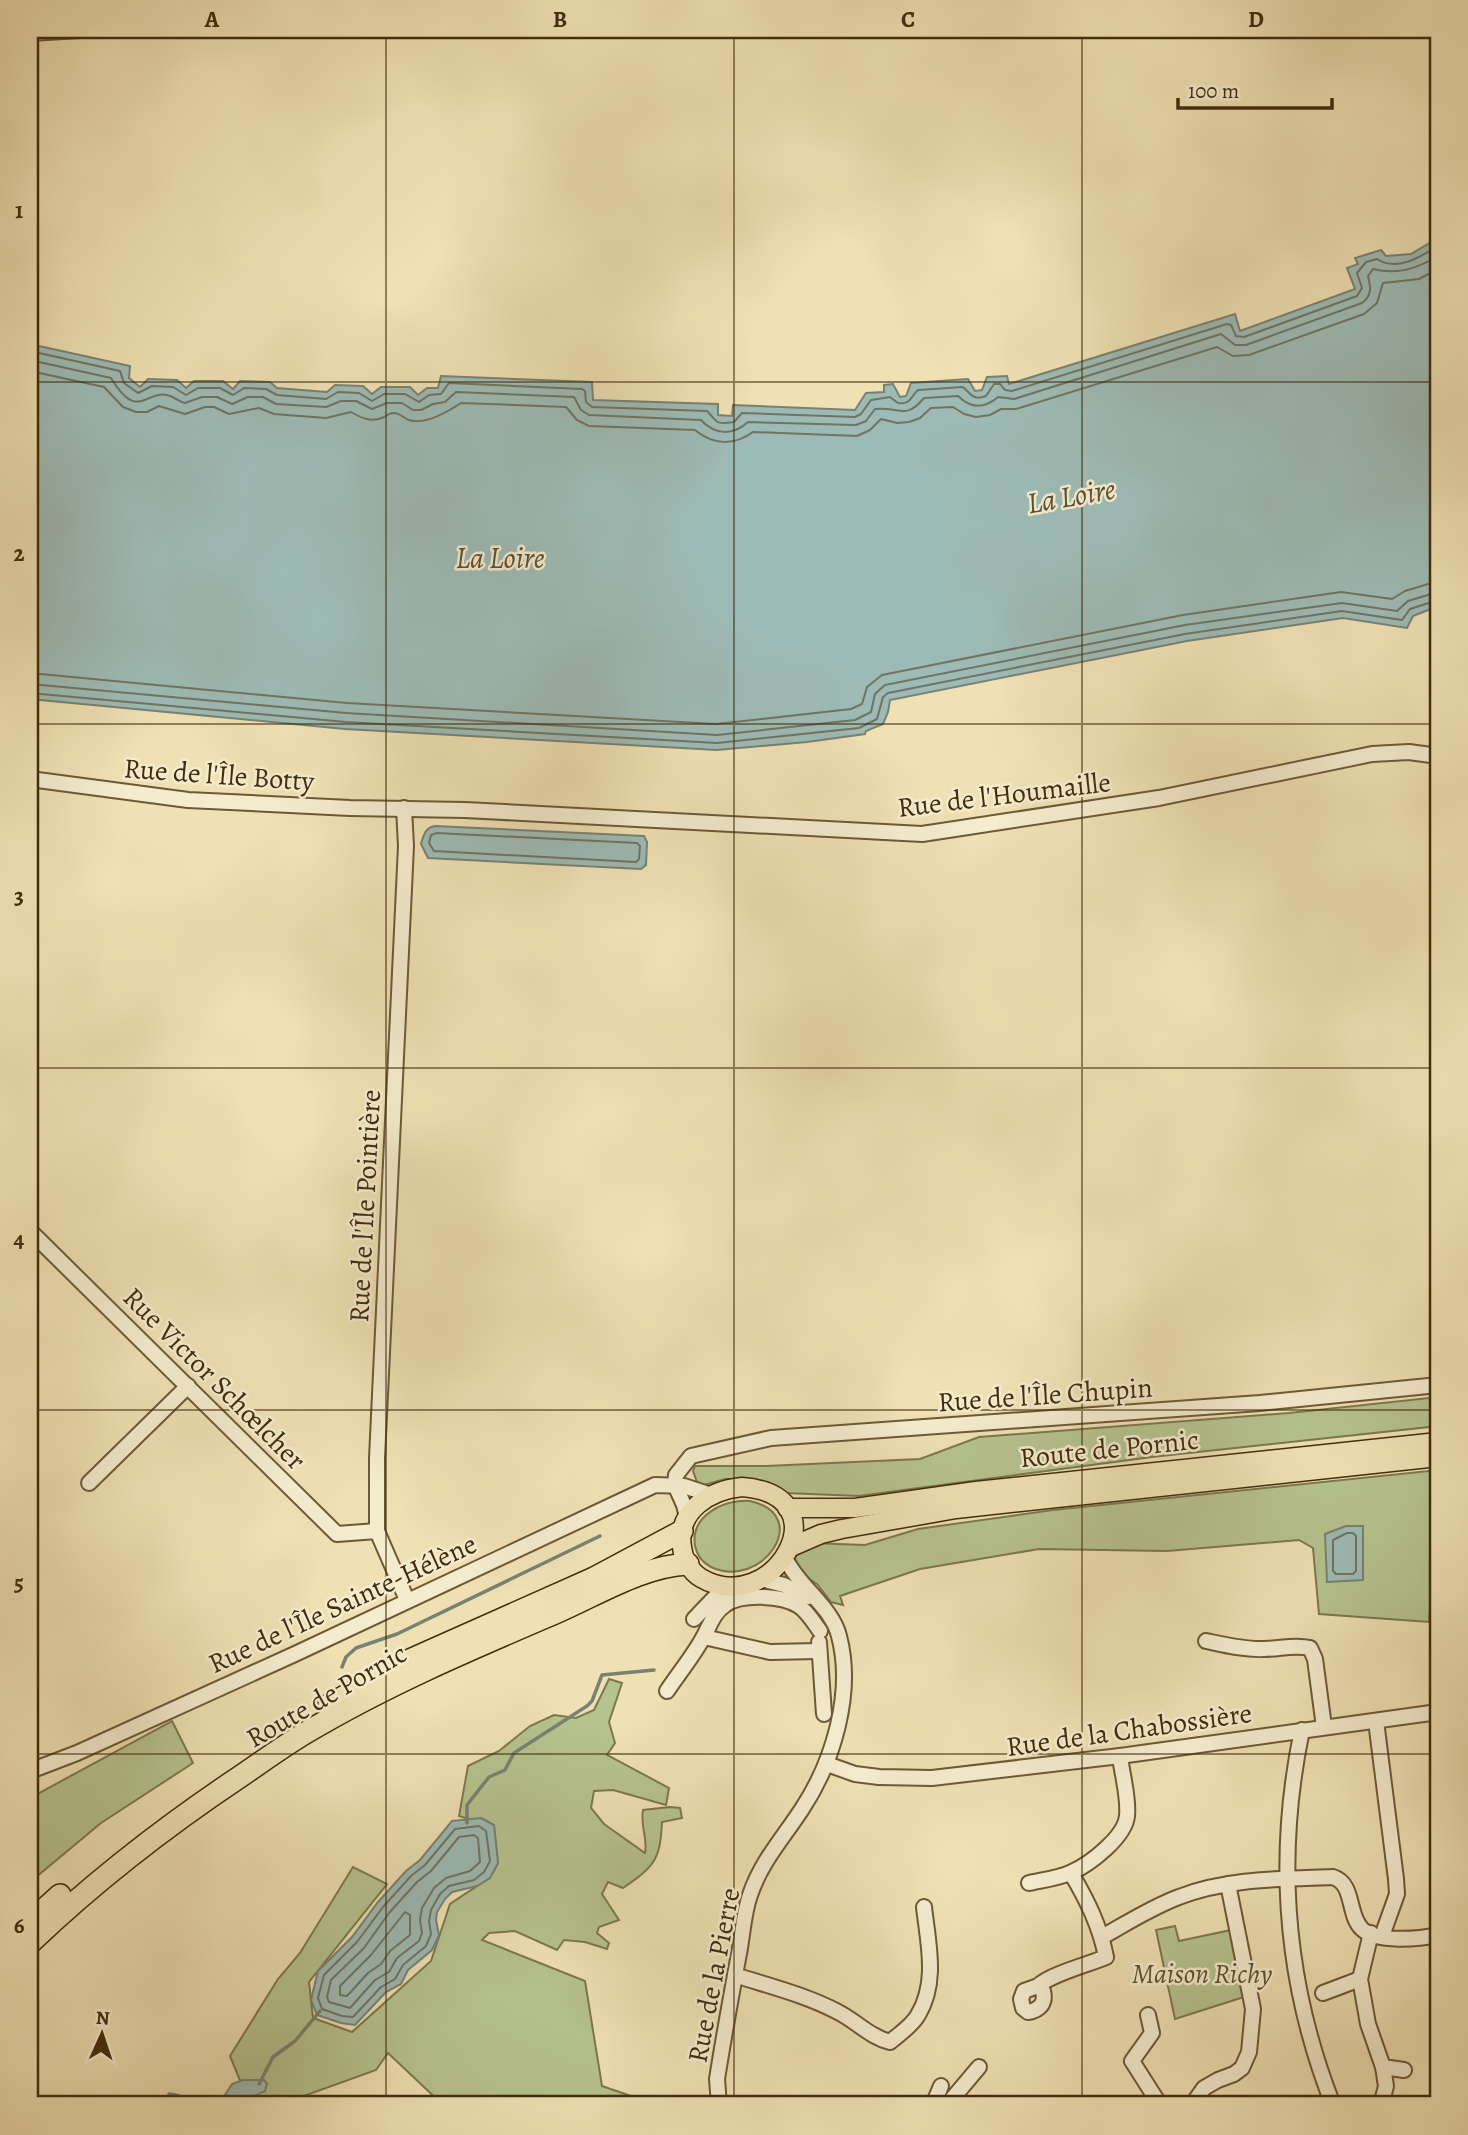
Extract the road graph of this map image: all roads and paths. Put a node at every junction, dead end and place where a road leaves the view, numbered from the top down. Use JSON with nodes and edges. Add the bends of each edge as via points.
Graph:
{"nodes":[{"id":1,"x":80,"y":30,"type":"edge"},
{"id":2,"x":30,"y":33,"type":"edge"},
{"id":3,"x":1438,"y":756,"type":"edge"},
{"id":4,"x":30,"y":779,"type":"edge"},
{"id":5,"x":404,"y":808,"type":"junction"},
{"id":6,"x":31,"y":1235,"type":"edge"},
{"id":7,"x":1438,"y":1385,"type":"edge"},
{"id":8,"x":188,"y":1386,"type":"junction"},
{"id":9,"x":1438,"y":1442,"type":"edge"},
{"id":10,"x":1438,"y":1457,"type":"edge"},
{"id":11,"x":89,"y":1483,"type":"dead end"},
{"id":12,"x":675,"y":1485,"type":"junction"},
{"id":13,"x":711,"y":1495,"type":"junction"},
{"id":14,"x":787,"y":1508,"type":"junction"},
{"id":15,"x":684,"y":1524,"type":"junction"},
{"id":16,"x":377,"y":1531,"type":"junction"},
{"id":17,"x":788,"y":1553,"type":"junction"},
{"id":18,"x":695,"y":1571,"type":"junction"},
{"id":19,"x":761,"y":1579,"type":"junction"},
{"id":20,"x":733,"y":1585,"type":"junction"},
{"id":21,"x":407,"y":1600,"type":"junction"},
{"id":22,"x":817,"y":1602,"type":"junction"},
{"id":23,"x":835,"y":1625,"type":"junction"},
{"id":24,"x":820,"y":1631,"type":"junction"},
{"id":25,"x":704,"y":1637,"type":"junction"},
{"id":26,"x":1206,"y":1641,"type":"dead end"},
{"id":27,"x":818,"y":1651,"type":"junction"},
{"id":28,"x":667,"y":1691,"type":"dead end"},
{"id":29,"x":1438,"y":1712,"type":"edge"},
{"id":30,"x":824,"y":1714,"type":"dead end"},
{"id":31,"x":1376,"y":1721,"type":"junction"},
{"id":32,"x":1324,"y":1727,"type":"junction"},
{"id":33,"x":1302,"y":1730,"type":"junction"},
{"id":34,"x":1120,"y":1756,"type":"junction"},
{"id":35,"x":827,"y":1764,"type":"junction"},
{"id":36,"x":30,"y":1771,"type":"edge"},
{"id":37,"x":1072,"y":1873,"type":"junction"},
{"id":38,"x":1287,"y":1878,"type":"junction"},
{"id":39,"x":1030,"y":1883,"type":"dead end"},
{"id":40,"x":1228,"y":1884,"type":"junction"},
{"id":41,"x":924,"y":1907,"type":"dead end"},
{"id":42,"x":30,"y":1922,"type":"edge"},
{"id":43,"x":1376,"y":1934,"type":"junction"},
{"id":44,"x":1438,"y":1935,"type":"edge"},
{"id":45,"x":1102,"y":1937,"type":"junction"},
{"id":46,"x":30,"y":1943,"type":"edge"},
{"id":47,"x":735,"y":1975,"type":"junction"},
{"id":48,"x":1360,"y":1979,"type":"junction"},
{"id":49,"x":1038,"y":1986,"type":"dead end"},
{"id":50,"x":1323,"y":1993,"type":"dead end"},
{"id":51,"x":1149,"y":2015,"type":"dead end"},
{"id":52,"x":979,"y":2067,"type":"dead end"},
{"id":53,"x":1383,"y":2067,"type":"junction"},
{"id":54,"x":1404,"y":2070,"type":"dead end"},
{"id":55,"x":941,"y":2087,"type":"dead end"},
{"id":56,"x":719,"y":2105,"type":"edge"},
{"id":57,"x":933,"y":2105,"type":"edge"},
{"id":58,"x":953,"y":2105,"type":"edge"},
{"id":59,"x":1160,"y":2105,"type":"edge"},
{"id":60,"x":1192,"y":2105,"type":"edge"},
{"id":61,"x":1333,"y":2105,"type":"edge"},
{"id":62,"x":1381,"y":2105,"type":"edge"}],
"edges":[{"from":1,"to":2,"type":"street"},
{"from":3,"to":5,"type":"street","name":"Rue de l'Houmaille","via":[[1372,754],[1159,797],[922,834]]},
{"from":4,"to":5,"type":"street","name":"Rue de l'Île Botty","via":[[176,800]]},
{"from":5,"to":16,"type":"street","name":"Rue de l'Île Pointière"},
{"from":6,"to":8,"type":"street","name":"Rue Victor Schœlcher"},
{"from":7,"to":12,"type":"street","name":"Rue de l'Île Chupin","via":[[1260,1403],[771,1438],[691,1456],[676,1475]]},
{"from":8,"to":11,"type":"street"},
{"from":8,"to":16,"type":"street","name":"Rue Victor Schœlcher","via":[[338,1534]]},
{"from":9,"to":14,"type":"main road","name":"Route de Pornic","via":[[855,1508]]},
{"from":10,"to":17,"type":"main road","name":"Route de Pornic","via":[[956,1509],[842,1529],[808,1539]]},
{"from":12,"to":13,"type":"street"},
{"from":12,"to":15,"type":"street","via":[[684,1505]]},
{"from":12,"to":21,"type":"street","name":"Rue de l'Île Sainte-Hélène","via":[[655,1485]]},
{"from":13,"to":14,"type":"main road","via":[[752,1488],[774,1495]]},
{"from":13,"to":15,"type":"main road","via":[[694,1508]]},
{"from":14,"to":17,"type":"main road","via":[[793,1524]]},
{"from":15,"to":18,"type":"main road","via":[[682,1552]]},
{"from":15,"to":42,"type":"highway","name":"Route de Pornic","via":[[594,1578],[412,1659],[298,1723],[160,1815]]},
{"from":16,"to":21,"type":"street","name":"Rue de l'Île Pointière"},
{"from":17,"to":19,"type":"main road"},
{"from":17,"to":22,"type":"street","name":"Rue de la Pierre","via":[[794,1575]]},
{"from":18,"to":20,"type":"main road","via":[[716,1583]]},
{"from":18,"to":20,"type":"street","via":[[704,1593],[698,1615]]},
{"from":18,"to":46,"type":"highway","name":"Route de Pornic","via":[[660,1569],[629,1580],[409,1677],[306,1733],[156,1835]]},
{"from":19,"to":20,"type":"main road"},
{"from":19,"to":22,"type":"street","name":"Rue de la Pierre"},
{"from":21,"to":36,"type":"street","name":"Rue de l'Île Sainte-Hélène"},
{"from":22,"to":23,"type":"street","name":"Rue de la Pierre"},
{"from":23,"to":24,"type":"street"},
{"from":23,"to":35,"type":"street","name":"Rue de la Pierre","via":[[843,1691]]},
{"from":24,"to":25,"type":"street","via":[[789,1601],[748,1598],[724,1605]]},
{"from":24,"to":27,"type":"street"},
{"from":25,"to":27,"type":"street","via":[[770,1653]]},
{"from":25,"to":28,"type":"street"},
{"from":26,"to":32,"type":"street","via":[[1236,1648],[1310,1648]]},
{"from":27,"to":30,"type":"street"},
{"from":29,"to":31,"type":"street","name":"Rue de la Chabossière"},
{"from":31,"to":32,"type":"street","name":"Rue de la Chabossière"},
{"from":31,"to":43,"type":"street","via":[[1397,1894]]},
{"from":32,"to":33,"type":"street","name":"Rue de la Chabossière"},
{"from":33,"to":34,"type":"street","name":"Rue de la Chabossière"},
{"from":33,"to":38,"type":"street","via":[[1288,1817]]},
{"from":34,"to":35,"type":"street","name":"Rue de la Chabossière","via":[[932,1778],[855,1774]]},
{"from":34,"to":37,"type":"street","via":[[1128,1814],[1125,1825],[1108,1847]]},
{"from":35,"to":47,"type":"street","name":"Rue de la Pierre","via":[[802,1810],[759,1871]]},
{"from":37,"to":39,"type":"street"},
{"from":37,"to":45,"type":"street"},
{"from":38,"to":40,"type":"street"},
{"from":38,"to":43,"type":"street","via":[[1341,1880],[1359,1926]]},
{"from":38,"to":61,"type":"street","via":[[1289,1940],[1300,2001]]},
{"from":40,"to":45,"type":"street","via":[[1178,1897]]},
{"from":40,"to":60,"type":"street","via":[[1253,2009],[1249,2052],[1242,2068],[1204,2088]]},
{"from":41,"to":47,"type":"street","via":[[931,1967],[926,1998],[917,2018],[890,2042],[841,2013]]},
{"from":43,"to":44,"type":"street","via":[[1393,1939]]},
{"from":43,"to":48,"type":"street"},
{"from":45,"to":49,"type":"street","via":[[1106,1957],[1047,1977]]},
{"from":47,"to":56,"type":"street","name":"Rue de la Pierre","via":[[717,2079]]},
{"from":48,"to":50,"type":"street"},
{"from":48,"to":53,"type":"street","via":[[1368,2024]]},
{"from":51,"to":59,"type":"street","via":[[1152,2033],[1132,2061]]},
{"from":52,"to":58,"type":"street","via":[[952,2099]]},
{"from":53,"to":54,"type":"street"},
{"from":53,"to":62,"type":"street","via":[[1386,2086]]},
{"from":55,"to":57,"type":"street"}]}
